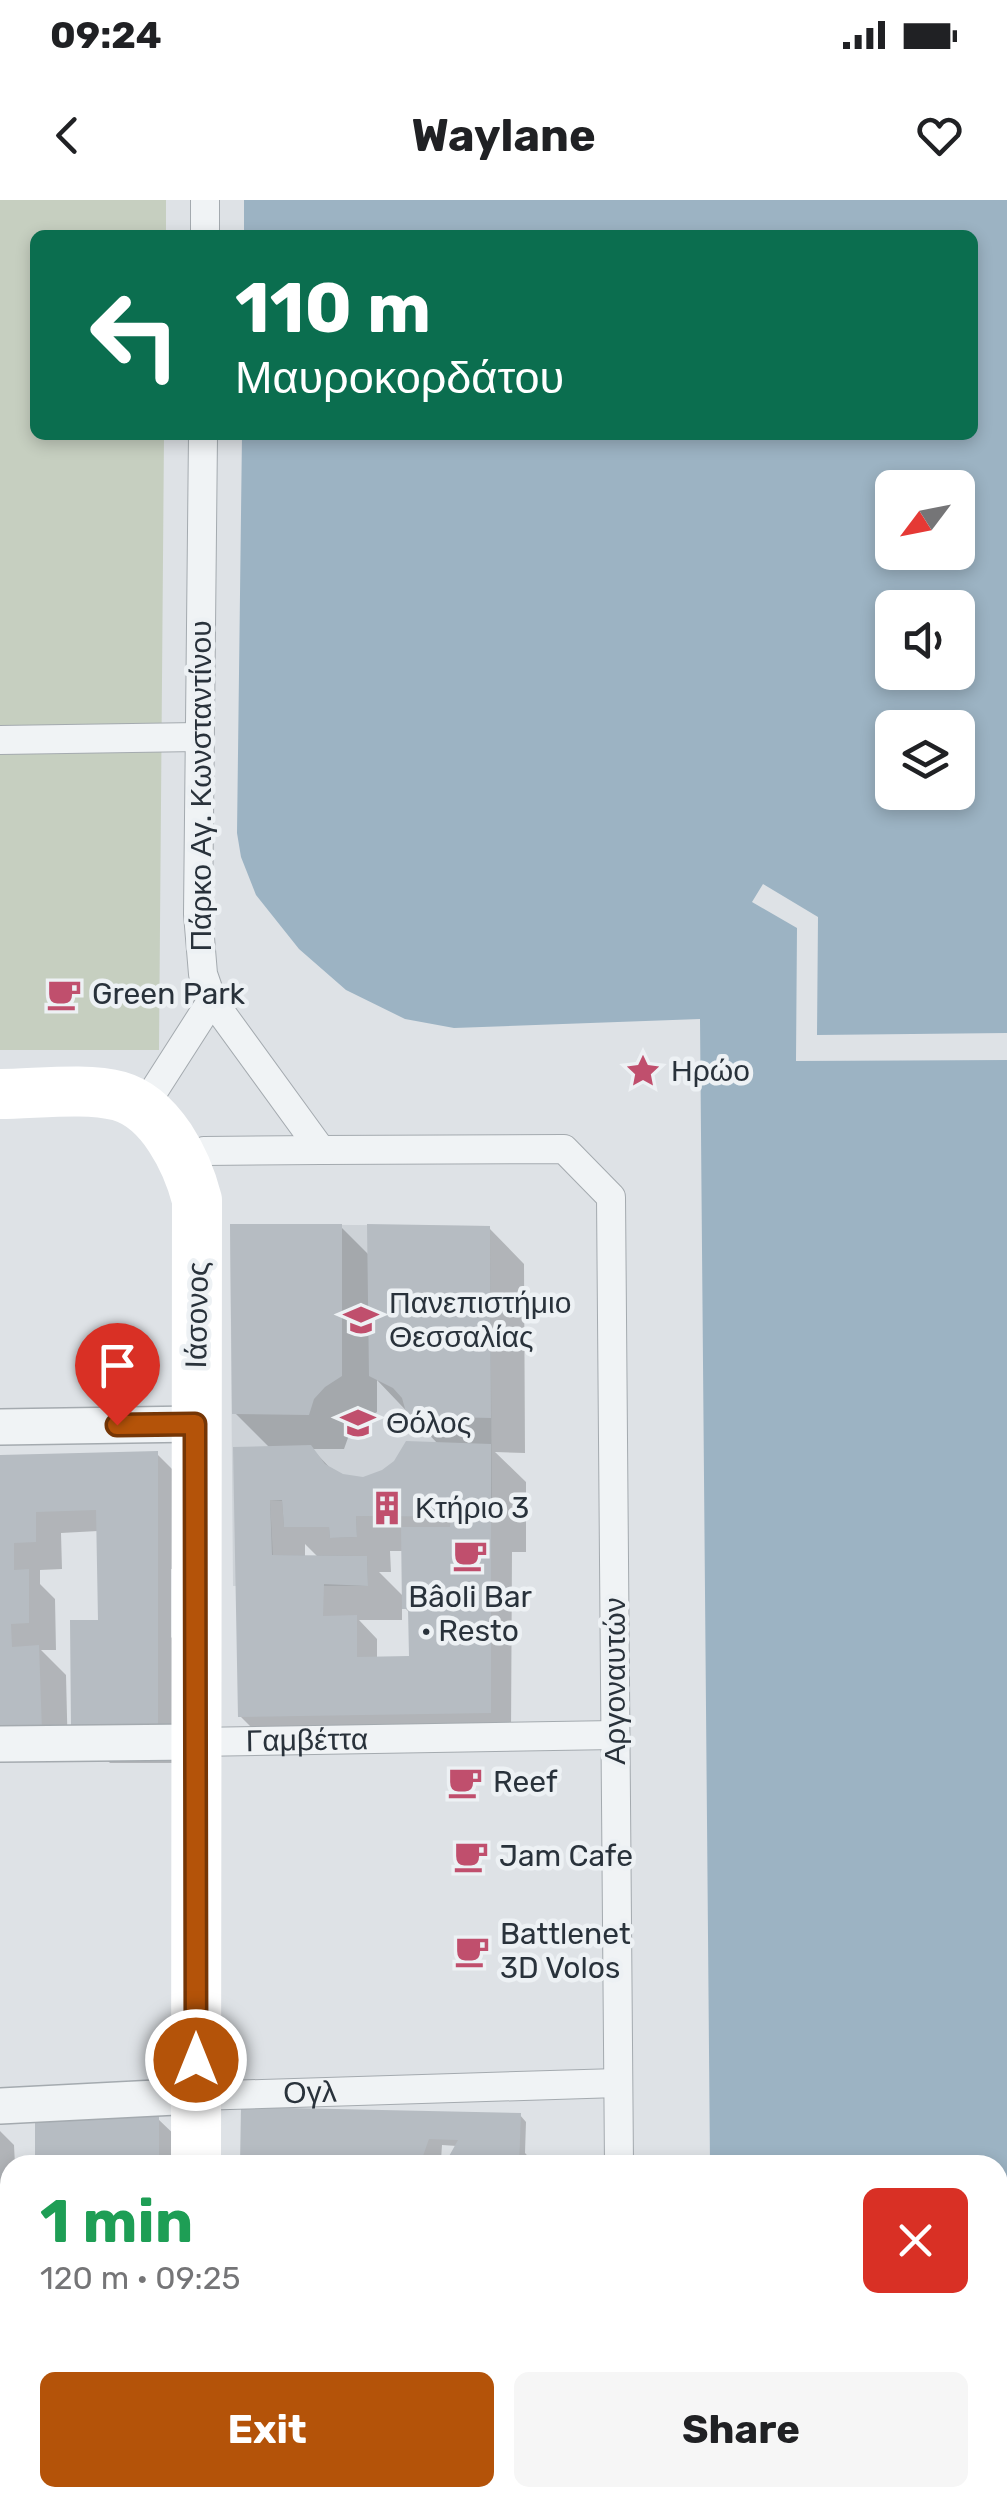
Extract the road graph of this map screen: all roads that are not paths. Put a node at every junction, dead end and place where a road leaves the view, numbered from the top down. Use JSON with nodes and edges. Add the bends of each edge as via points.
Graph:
{"nodes":[{"id":1,"x":205,"y":200,"type":"edge"},
{"id":2,"x":205,"y":230,"type":"edge"},
{"id":3,"x":203,"y":440,"type":"edge"},
{"id":4,"x":198,"y":737,"type":"junction"},
{"id":5,"x":0,"y":740,"type":"edge"},
{"id":6,"x":212,"y":1000,"type":"junction"},
{"id":7,"x":137,"y":1093,"type":"junction"},
{"id":8,"x":0,"y":1094,"type":"edge"},
{"id":9,"x":322,"y":1150,"type":"junction"},
{"id":10,"x":204,"y":1151,"type":"dead end"},
{"id":11,"x":195,"y":1424,"type":"junction"},
{"id":12,"x":0,"y":1427,"type":"edge"},
{"id":13,"x":615,"y":1735,"type":"junction"},
{"id":14,"x":195,"y":1742,"type":"junction"},
{"id":15,"x":0,"y":1744,"type":"edge"},
{"id":16,"x":618,"y":2083,"type":"junction"},
{"id":17,"x":196,"y":2096,"type":"junction"},
{"id":18,"x":0,"y":2106,"type":"edge"},
{"id":19,"x":196,"y":2155,"type":"edge"},
{"id":20,"x":618,"y":2155,"type":"edge"}],
"edges":[{"from":1,"to":2,"type":"street"},
{"from":3,"to":4,"type":"street","name":"Πάρκο Αγ. Κωνσταντίνου"},
{"from":4,"to":5,"type":"street"},
{"from":4,"to":6,"type":"street","name":"Πάρκο Αγ. Κωνσταντίνου","via":[[198,914]]},
{"from":6,"to":7,"type":"street"},
{"from":6,"to":9,"type":"street","name":"Πάρκο Αγ. Κωνσταντίνου"},
{"from":7,"to":8,"type":"main road"},
{"from":7,"to":11,"type":"main road","name":"Ιάσονος","via":[[188,1174],[199,1214]]},
{"from":9,"to":10,"type":"street"},
{"from":9,"to":13,"type":"street","name":"Αργοναυτών","via":[[564,1149],[611,1197]]},
{"from":11,"to":12,"type":"street"},
{"from":11,"to":14,"type":"main road","name":"Ιάσονος"},
{"from":13,"to":14,"type":"street","name":"Γαμβέττα"},
{"from":13,"to":16,"type":"street","name":"Αργοναυτών"},
{"from":14,"to":15,"type":"street","name":"Γαμβέττα"},
{"from":14,"to":17,"type":"main road","name":"Ιάσονος"},
{"from":16,"to":17,"type":"street","name":"Ογλ"},
{"from":16,"to":20,"type":"street","name":"Αργοναυτών"},
{"from":17,"to":18,"type":"street","name":"Ογλ"},
{"from":17,"to":19,"type":"main road","name":"Ιάσονος"}]}
